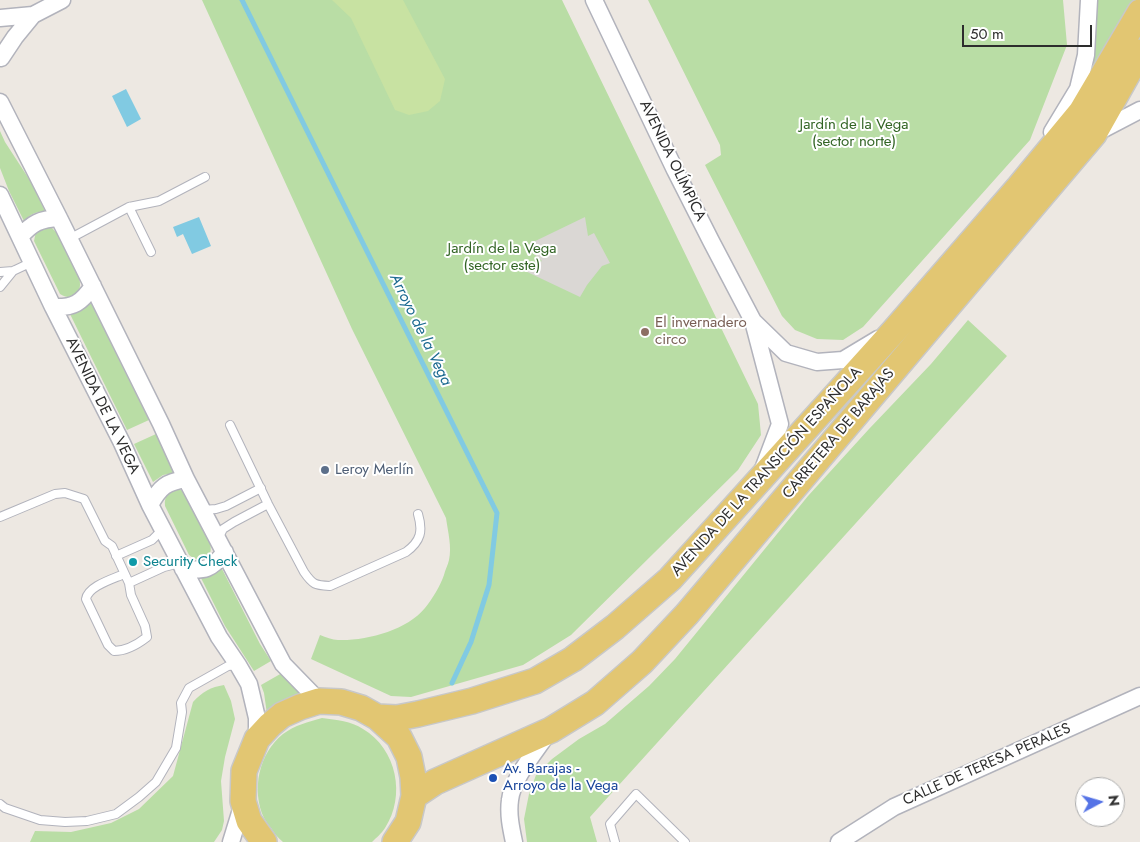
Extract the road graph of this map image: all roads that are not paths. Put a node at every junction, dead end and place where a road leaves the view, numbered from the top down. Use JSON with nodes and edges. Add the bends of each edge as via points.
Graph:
{"nodes":[{"id":1,"x":62,"y":0,"type":"edge"},
{"id":2,"x":594,"y":0,"type":"edge"},
{"id":3,"x":1089,"y":0,"type":"edge"},
{"id":4,"x":1140,"y":12,"type":"edge"},
{"id":5,"x":32,"y":15,"type":"junction"},
{"id":6,"x":0,"y":18,"type":"edge"},
{"id":7,"x":1140,"y":52,"type":"edge"},
{"id":8,"x":0,"y":55,"type":"edge"},
{"id":9,"x":0,"y":102,"type":"edge"},
{"id":10,"x":1140,"y":110,"type":"edge"},
{"id":11,"x":1094,"y":134,"type":"junction"},
{"id":12,"x":205,"y":177,"type":"dead end"},
{"id":13,"x":1019,"y":187,"type":"junction"},
{"id":14,"x":0,"y":195,"type":"edge"},
{"id":15,"x":129,"y":207,"type":"junction"},
{"id":16,"x":59,"y":218,"type":"junction"},
{"id":17,"x":20,"y":237,"type":"junction"},
{"id":18,"x":69,"y":239,"type":"junction"},
{"id":19,"x":151,"y":252,"type":"dead end"},
{"id":20,"x":32,"y":262,"type":"junction"},
{"id":21,"x":12,"y":271,"type":"junction"},
{"id":22,"x":0,"y":272,"type":"edge"},
{"id":23,"x":93,"y":286,"type":"junction"},
{"id":24,"x":0,"y":287,"type":"edge"},
{"id":25,"x":53,"y":307,"type":"junction"},
{"id":26,"x":753,"y":321,"type":"junction"},
{"id":27,"x":894,"y":331,"type":"junction"},
{"id":28,"x":230,"y":425,"type":"dead end"},
{"id":29,"x":186,"y":479,"type":"junction"},
{"id":30,"x":261,"y":488,"type":"junction"},
{"id":31,"x":741,"y":500,"type":"junction"},
{"id":32,"x":268,"y":504,"type":"junction"},
{"id":33,"x":150,"y":505,"type":"junction"},
{"id":34,"x":202,"y":510,"type":"junction"},
{"id":35,"x":418,"y":514,"type":"dead end"},
{"id":36,"x":0,"y":517,"type":"edge"},
{"id":37,"x":163,"y":529,"type":"junction"},
{"id":38,"x":221,"y":546,"type":"junction"},
{"id":39,"x":116,"y":556,"type":"junction"},
{"id":40,"x":182,"y":566,"type":"junction"},
{"id":41,"x":124,"y":574,"type":"junction"},
{"id":42,"x":129,"y":583,"type":"junction"},
{"id":43,"x":238,"y":665,"type":"junction"},
{"id":44,"x":1140,"y":696,"type":"edge"},
{"id":45,"x":319,"y":701,"type":"junction"},
{"id":46,"x":376,"y":718,"type":"junction"},
{"id":47,"x":551,"y":730,"type":"junction"},
{"id":48,"x":257,"y":739,"type":"junction"},
{"id":49,"x":414,"y":796,"type":"junction"},
{"id":50,"x":0,"y":804,"type":"edge"},
{"id":51,"x":245,"y":821,"type":"edge"},
{"id":52,"x":402,"y":838,"type":"edge"},
{"id":53,"x":231,"y":842,"type":"edge"},
{"id":54,"x":264,"y":842,"type":"edge"},
{"id":55,"x":514,"y":842,"type":"edge"},
{"id":56,"x":615,"y":842,"type":"edge"},
{"id":57,"x":685,"y":842,"type":"edge"},
{"id":58,"x":838,"y":842,"type":"edge"}],
"edges":[{"from":1,"to":5,"type":"street"},
{"from":2,"to":26,"type":"street","name":"AVENIDA OLÍMPICA"},
{"from":3,"to":13,"type":"street","via":[[1086,55],[1078,90]]},
{"from":4,"to":13,"type":"main road","via":[[1081,112]]},
{"from":5,"to":6,"type":"street"},
{"from":5,"to":8,"type":"street"},
{"from":7,"to":11,"type":"main road","name":"CARRETERA DE BARAJAS"},
{"from":9,"to":16,"type":"street"},
{"from":10,"to":11,"type":"street"},
{"from":11,"to":47,"type":"main road","name":"CARRETERA DE BARAJAS","via":[[681,621],[642,662],[595,703]]},
{"from":12,"to":15,"type":"lane","via":[[159,201]]},
{"from":13,"to":27,"type":"main road","name":"AVENIDA DE LA TRANSICIÓN ESPAÑOLA"},
{"from":14,"to":17,"type":"street","name":"AVENIDA DE LA VEGA"},
{"from":15,"to":18,"type":"lane"},
{"from":15,"to":19,"type":"lane"},
{"from":16,"to":17,"type":"street","via":[[45,218],[29,226]]},
{"from":16,"to":18,"type":"street"},
{"from":17,"to":20,"type":"street","name":"AVENIDA DE LA VEGA"},
{"from":18,"to":23,"type":"street"},
{"from":20,"to":21,"type":"lane"},
{"from":20,"to":25,"type":"street","name":"AVENIDA DE LA VEGA"},
{"from":21,"to":22,"type":"lane"},
{"from":21,"to":24,"type":"lane"},
{"from":23,"to":25,"type":"street","via":[[76,305]]},
{"from":23,"to":29,"type":"street"},
{"from":25,"to":33,"type":"street","name":"AVENIDA DE LA VEGA"},
{"from":26,"to":27,"type":"street","name":"AVENIDA OLÍMPICA","via":[[786,353],[817,362],[843,360]]},
{"from":26,"to":31,"type":"street","name":"AVENIDA OLÍMPICA","via":[[780,424],[765,466]]},
{"from":27,"to":31,"type":"main road","name":"AVENIDA DE LA TRANSICIÓN ESPAÑOLA"},
{"from":28,"to":30,"type":"lane"},
{"from":29,"to":33,"type":"street","via":[[161,488]]},
{"from":29,"to":34,"type":"street"},
{"from":30,"to":32,"type":"lane"},
{"from":30,"to":34,"type":"lane","via":[[216,510]]},
{"from":31,"to":46,"type":"main road","name":"AVENIDA DE LA TRANSICIÓN ESPAÑOLA","via":[[670,579],[573,659],[534,680],[472,701],[396,718]]},
{"from":32,"to":35,"type":"lane","via":[[311,583],[330,586],[414,546],[422,525]]},
{"from":32,"to":38,"type":"lane","via":[[223,529]]},
{"from":33,"to":37,"type":"street","name":"AVENIDA DE LA VEGA"},
{"from":34,"to":38,"type":"street"},
{"from":36,"to":39,"type":"lane","via":[[55,494],[78,497],[84,500]]},
{"from":37,"to":39,"type":"lane","via":[[152,540]]},
{"from":37,"to":40,"type":"street","name":"AVENIDA DE LA VEGA"},
{"from":38,"to":40,"type":"street","via":[[216,563],[209,567],[199,570]]},
{"from":38,"to":45,"type":"street","via":[[283,664]]},
{"from":39,"to":41,"type":"lane"},
{"from":40,"to":42,"type":"lane","via":[[164,567]]},
{"from":40,"to":43,"type":"street","name":"AVENIDA DE LA VEGA"},
{"from":41,"to":42,"type":"lane"},
{"from":41,"to":42,"type":"lane","via":[[92,589],[86,599],[114,651],[147,637],[130,595]]},
{"from":43,"to":48,"type":"street","name":"AVENIDA DE LA VEGA","via":[[249,684],[257,718]]},
{"from":43,"to":50,"type":"lane","via":[[228,666],[189,688],[181,703],[176,748],[156,782],[116,814],[87,821],[40,820]]},
{"from":44,"to":58,"type":"street","name":"CALLE DE TERESA PERALES","via":[[894,807]]},
{"from":45,"to":46,"type":"main road","via":[[341,702],[361,708]]},
{"from":45,"to":48,"type":"main road","via":[[282,714]]},
{"from":46,"to":49,"type":"main road","via":[[398,737],[409,757]]},
{"from":47,"to":49,"type":"main road","name":"CARRETERA DE BARAJAS","via":[[435,782]]},
{"from":47,"to":55,"type":"street","via":[[517,779],[510,798],[509,820]]},
{"from":48,"to":51,"type":"main road","via":[[244,771]]},
{"from":49,"to":52,"type":"main road"},
{"from":51,"to":53,"type":"street"},
{"from":51,"to":54,"type":"main road"},
{"from":56,"to":57,"type":"lane","via":[[610,824],[636,794]]}]}
